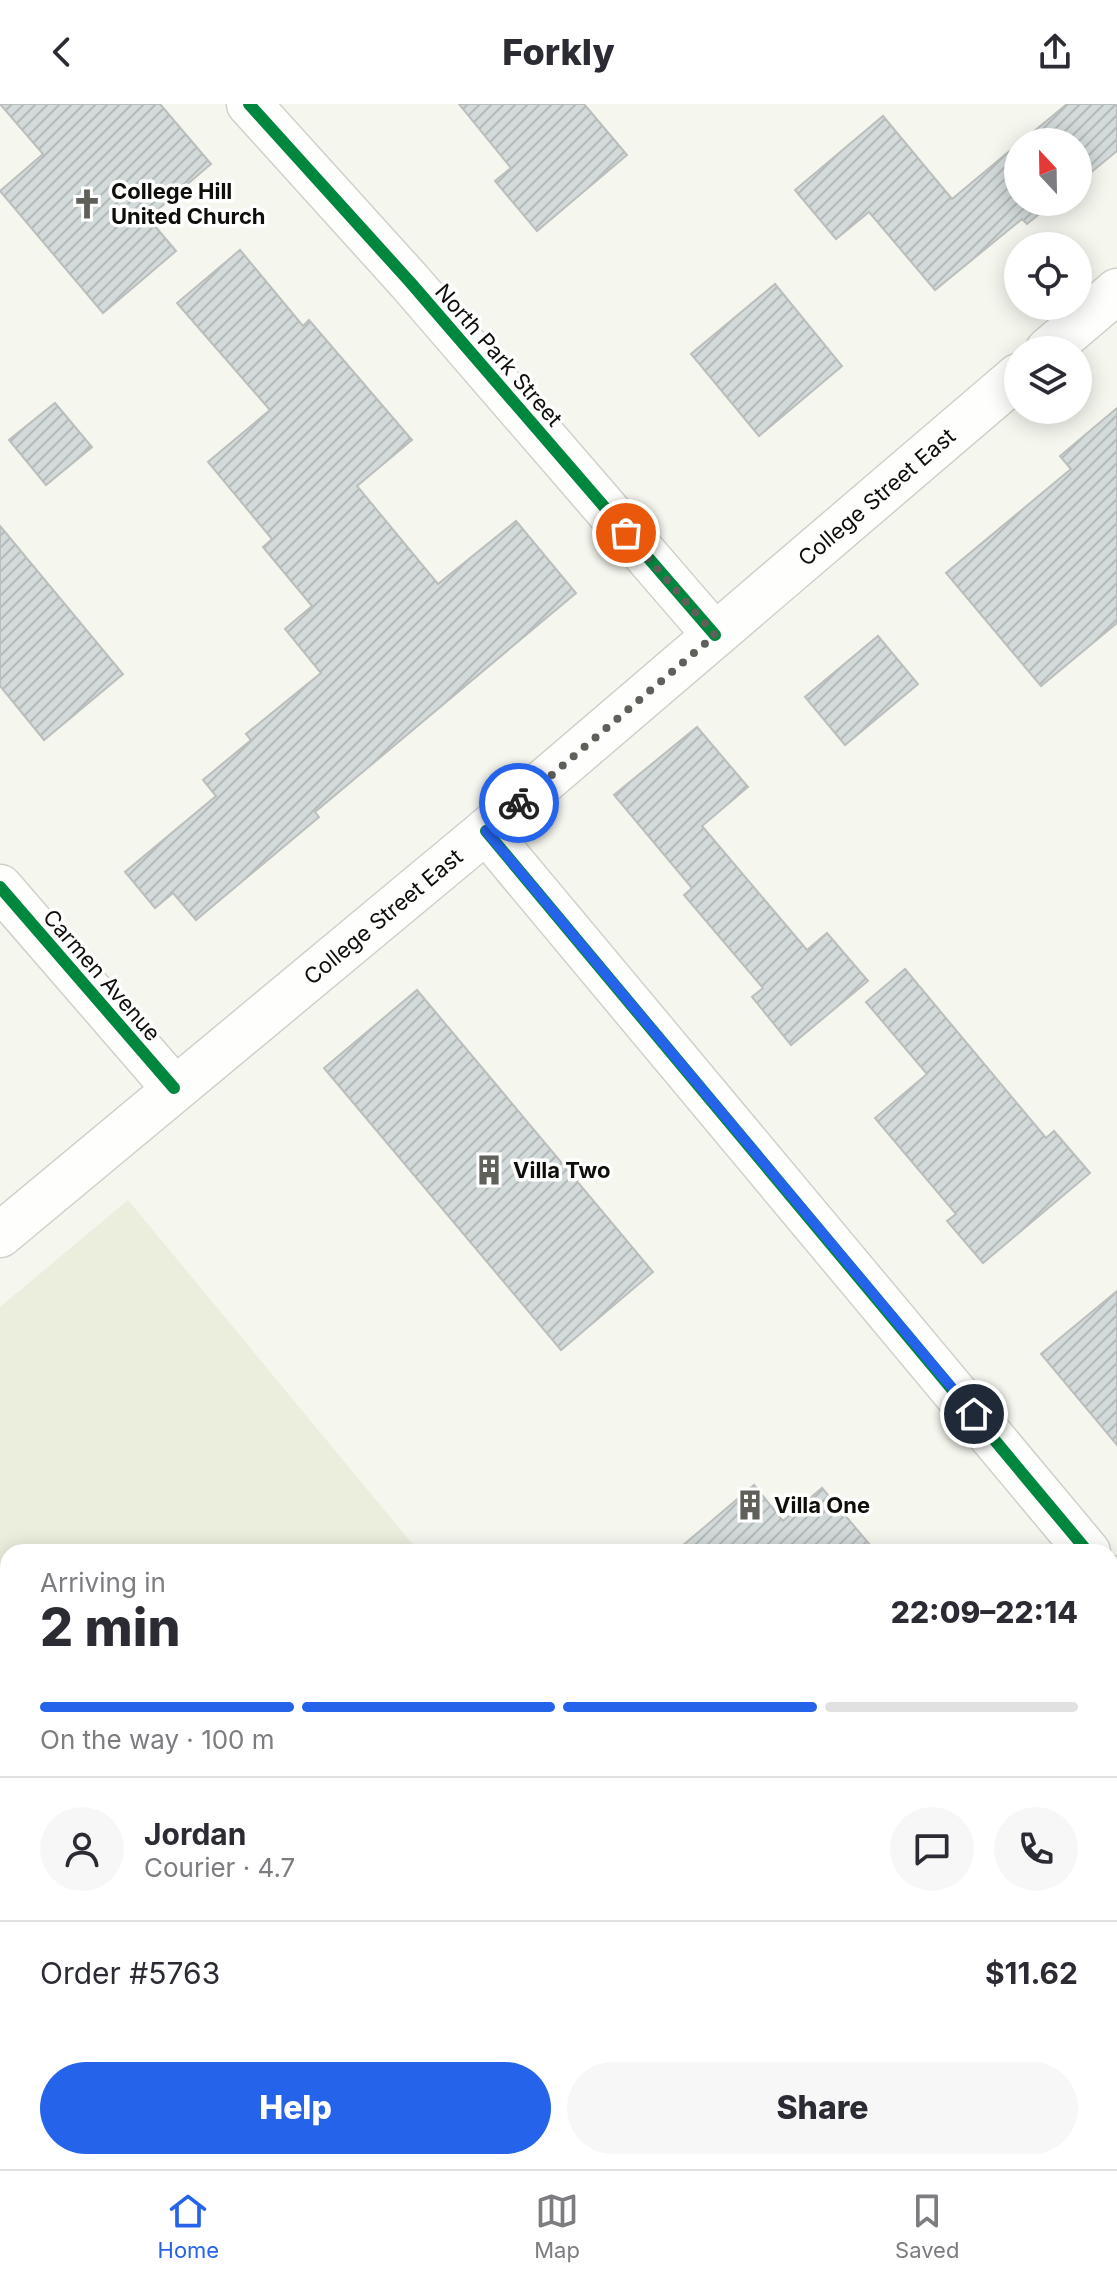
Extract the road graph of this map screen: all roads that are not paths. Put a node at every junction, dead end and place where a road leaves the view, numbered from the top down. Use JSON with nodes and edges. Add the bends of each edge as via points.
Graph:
{"nodes":[{"id":1,"x":249,"y":104,"type":"edge"},
{"id":2,"x":1117,"y":291,"type":"edge"},
{"id":3,"x":1064,"y":336,"type":"edge"},
{"id":4,"x":1004,"y":388,"type":"edge"},
{"id":5,"x":715,"y":635,"type":"junction"},
{"id":6,"x":486,"y":831,"type":"junction"},
{"id":7,"x":0,"y":887,"type":"edge"},
{"id":8,"x":174,"y":1088,"type":"junction"},
{"id":9,"x":0,"y":1235,"type":"edge"},
{"id":10,"x":1081,"y":1544,"type":"edge"}],
"edges":[{"from":1,"to":5,"type":"street","name":"North Park Street"},
{"from":2,"to":3,"type":"street"},
{"from":4,"to":5,"type":"street","name":"College Street East"},
{"from":5,"to":6,"type":"street","name":"College Street East"},
{"from":6,"to":8,"type":"street","name":"College Street East"},
{"from":6,"to":10,"type":"street"},
{"from":7,"to":8,"type":"street","name":"Carmen Avenue"},
{"from":8,"to":9,"type":"street","name":"College Street East"}]}
